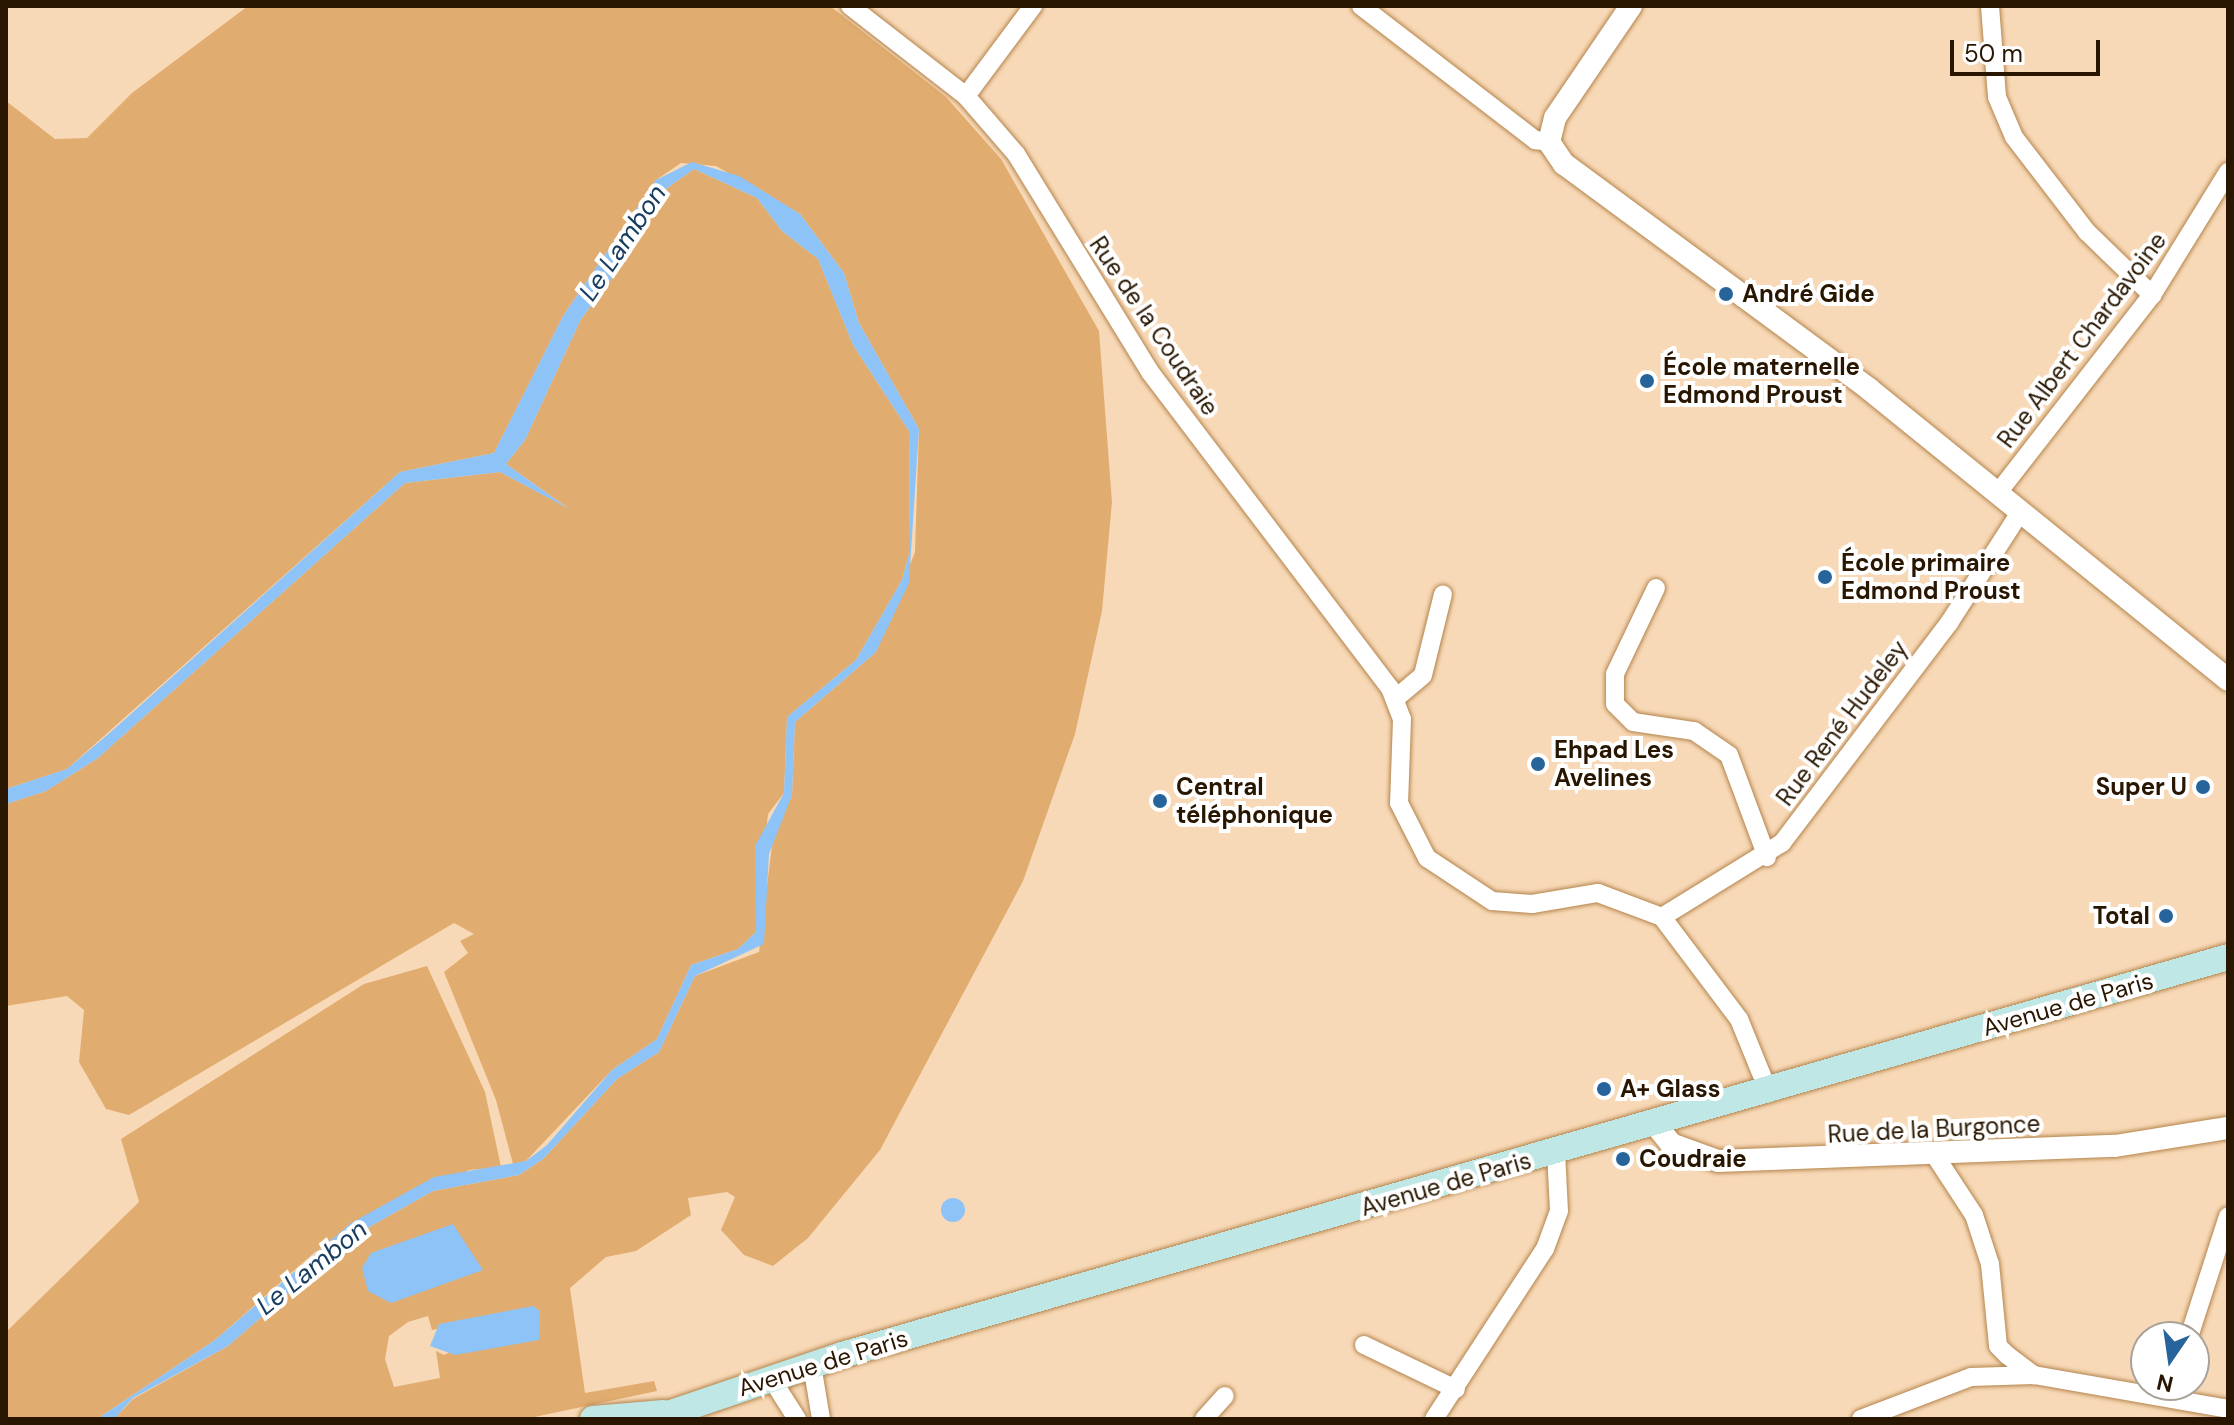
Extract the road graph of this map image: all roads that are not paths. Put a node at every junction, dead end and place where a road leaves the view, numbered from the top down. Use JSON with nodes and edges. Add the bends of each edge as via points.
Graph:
{"nodes":[{"id":1,"x":850,"y":6,"type":"edge"},
{"id":2,"x":1033,"y":6,"type":"edge"},
{"id":3,"x":1361,"y":6,"type":"edge"},
{"id":4,"x":1631,"y":6,"type":"edge"},
{"id":5,"x":1990,"y":6,"type":"edge"},
{"id":6,"x":966,"y":96,"type":"junction"},
{"id":7,"x":1549,"y":142,"type":"junction"},
{"id":8,"x":2228,"y":172,"type":"edge"},
{"id":9,"x":2152,"y":295,"type":"junction"},
{"id":10,"x":1997,"y":494,"type":"junction"},
{"id":11,"x":2019,"y":514,"type":"junction"},
{"id":12,"x":1656,"y":588,"type":"dead end"},
{"id":13,"x":1443,"y":594,"type":"dead end"},
{"id":14,"x":2228,"y":680,"type":"edge"},
{"id":15,"x":1396,"y":698,"type":"junction"},
{"id":16,"x":1767,"y":857,"type":"junction"},
{"id":17,"x":1662,"y":917,"type":"junction"},
{"id":18,"x":2228,"y":957,"type":"edge"},
{"id":19,"x":1769,"y":1093,"type":"junction"},
{"id":20,"x":1655,"y":1124,"type":"junction"},
{"id":21,"x":2228,"y":1128,"type":"edge"},
{"id":22,"x":1556,"y":1152,"type":"junction"},
{"id":23,"x":1936,"y":1157,"type":"junction"},
{"id":24,"x":2228,"y":1216,"type":"edge"},
{"id":25,"x":2194,"y":1321,"type":"edge"},
{"id":26,"x":1364,"y":1345,"type":"dead end"},
{"id":27,"x":812,"y":1365,"type":"junction"},
{"id":28,"x":2034,"y":1375,"type":"junction"},
{"id":29,"x":771,"y":1378,"type":"junction"},
{"id":30,"x":2130,"y":1387,"type":"edge"},
{"id":31,"x":1456,"y":1389,"type":"junction"},
{"id":32,"x":1225,"y":1396,"type":"dead end"},
{"id":33,"x":2201,"y":1401,"type":"edge"},
{"id":34,"x":2228,"y":1409,"type":"edge"},
{"id":35,"x":659,"y":1416,"type":"edge"},
{"id":36,"x":593,"y":1419,"type":"edge"},
{"id":37,"x":797,"y":1419,"type":"edge"},
{"id":38,"x":821,"y":1419,"type":"edge"},
{"id":39,"x":1204,"y":1419,"type":"edge"},
{"id":40,"x":1434,"y":1419,"type":"edge"},
{"id":41,"x":1861,"y":1419,"type":"edge"}],
"edges":[{"from":1,"to":6,"type":"street","name":"Rue de la Coudraie"},
{"from":2,"to":6,"type":"street"},
{"from":3,"to":7,"type":"street","via":[[1535,140]]},
{"from":4,"to":7,"type":"street","via":[[1555,118]]},
{"from":5,"to":9,"type":"street","via":[[1997,97],[2014,137],[2087,232]]},
{"from":6,"to":15,"type":"street","name":"Rue de la Coudraie","via":[[1016,154],[1150,372]]},
{"from":7,"to":10,"type":"street","via":[[1564,164],[1782,323]]},
{"from":8,"to":9,"type":"street","name":"Rue Albert Chardavoine"},
{"from":9,"to":10,"type":"street","name":"Rue Albert Chardavoine"},
{"from":10,"to":11,"type":"street"},
{"from":11,"to":14,"type":"street"},
{"from":11,"to":16,"type":"street","name":"Rue René Hudeley","via":[[1949,623]]},
{"from":12,"to":16,"type":"street","via":[[1615,674],[1615,704],[1633,722],[1694,731],[1729,755]]},
{"from":13,"to":15,"type":"street","via":[[1423,675]]},
{"from":15,"to":17,"type":"street","via":[[1402,816],[1443,872],[1492,901],[1532,904],[1598,893]]},
{"from":16,"to":17,"type":"street","name":"Rue René Hudeley"},
{"from":17,"to":19,"type":"street","via":[[1739,1019]]},
{"from":18,"to":19,"type":"main road","name":"Avenue de Paris"},
{"from":19,"to":20,"type":"main road","name":"Avenue de Paris"},
{"from":20,"to":22,"type":"main road","name":"Avenue de Paris"},
{"from":20,"to":23,"type":"street","name":"Rue de la Burgonce","via":[[1671,1144],[1718,1161]]},
{"from":21,"to":23,"type":"street","name":"Rue de la Burgonce","via":[[2115,1146]]},
{"from":22,"to":27,"type":"main road","name":"Avenue de Paris"},
{"from":22,"to":31,"type":"street","via":[[1559,1211],[1545,1249]]},
{"from":23,"to":28,"type":"street","via":[[1974,1215],[1990,1264],[1998,1346]]},
{"from":24,"to":25,"type":"street"},
{"from":26,"to":31,"type":"street"},
{"from":27,"to":29,"type":"main road","name":"Avenue de Paris"},
{"from":27,"to":38,"type":"street"},
{"from":28,"to":30,"type":"street"},
{"from":28,"to":41,"type":"street","via":[[1971,1377]]},
{"from":29,"to":35,"type":"main road","name":"Avenue de Paris"},
{"from":29,"to":37,"type":"street"},
{"from":31,"to":40,"type":"street"},
{"from":32,"to":39,"type":"street"},
{"from":33,"to":34,"type":"street"},
{"from":35,"to":36,"type":"main road","name":"Avenue de Paris"}]}
